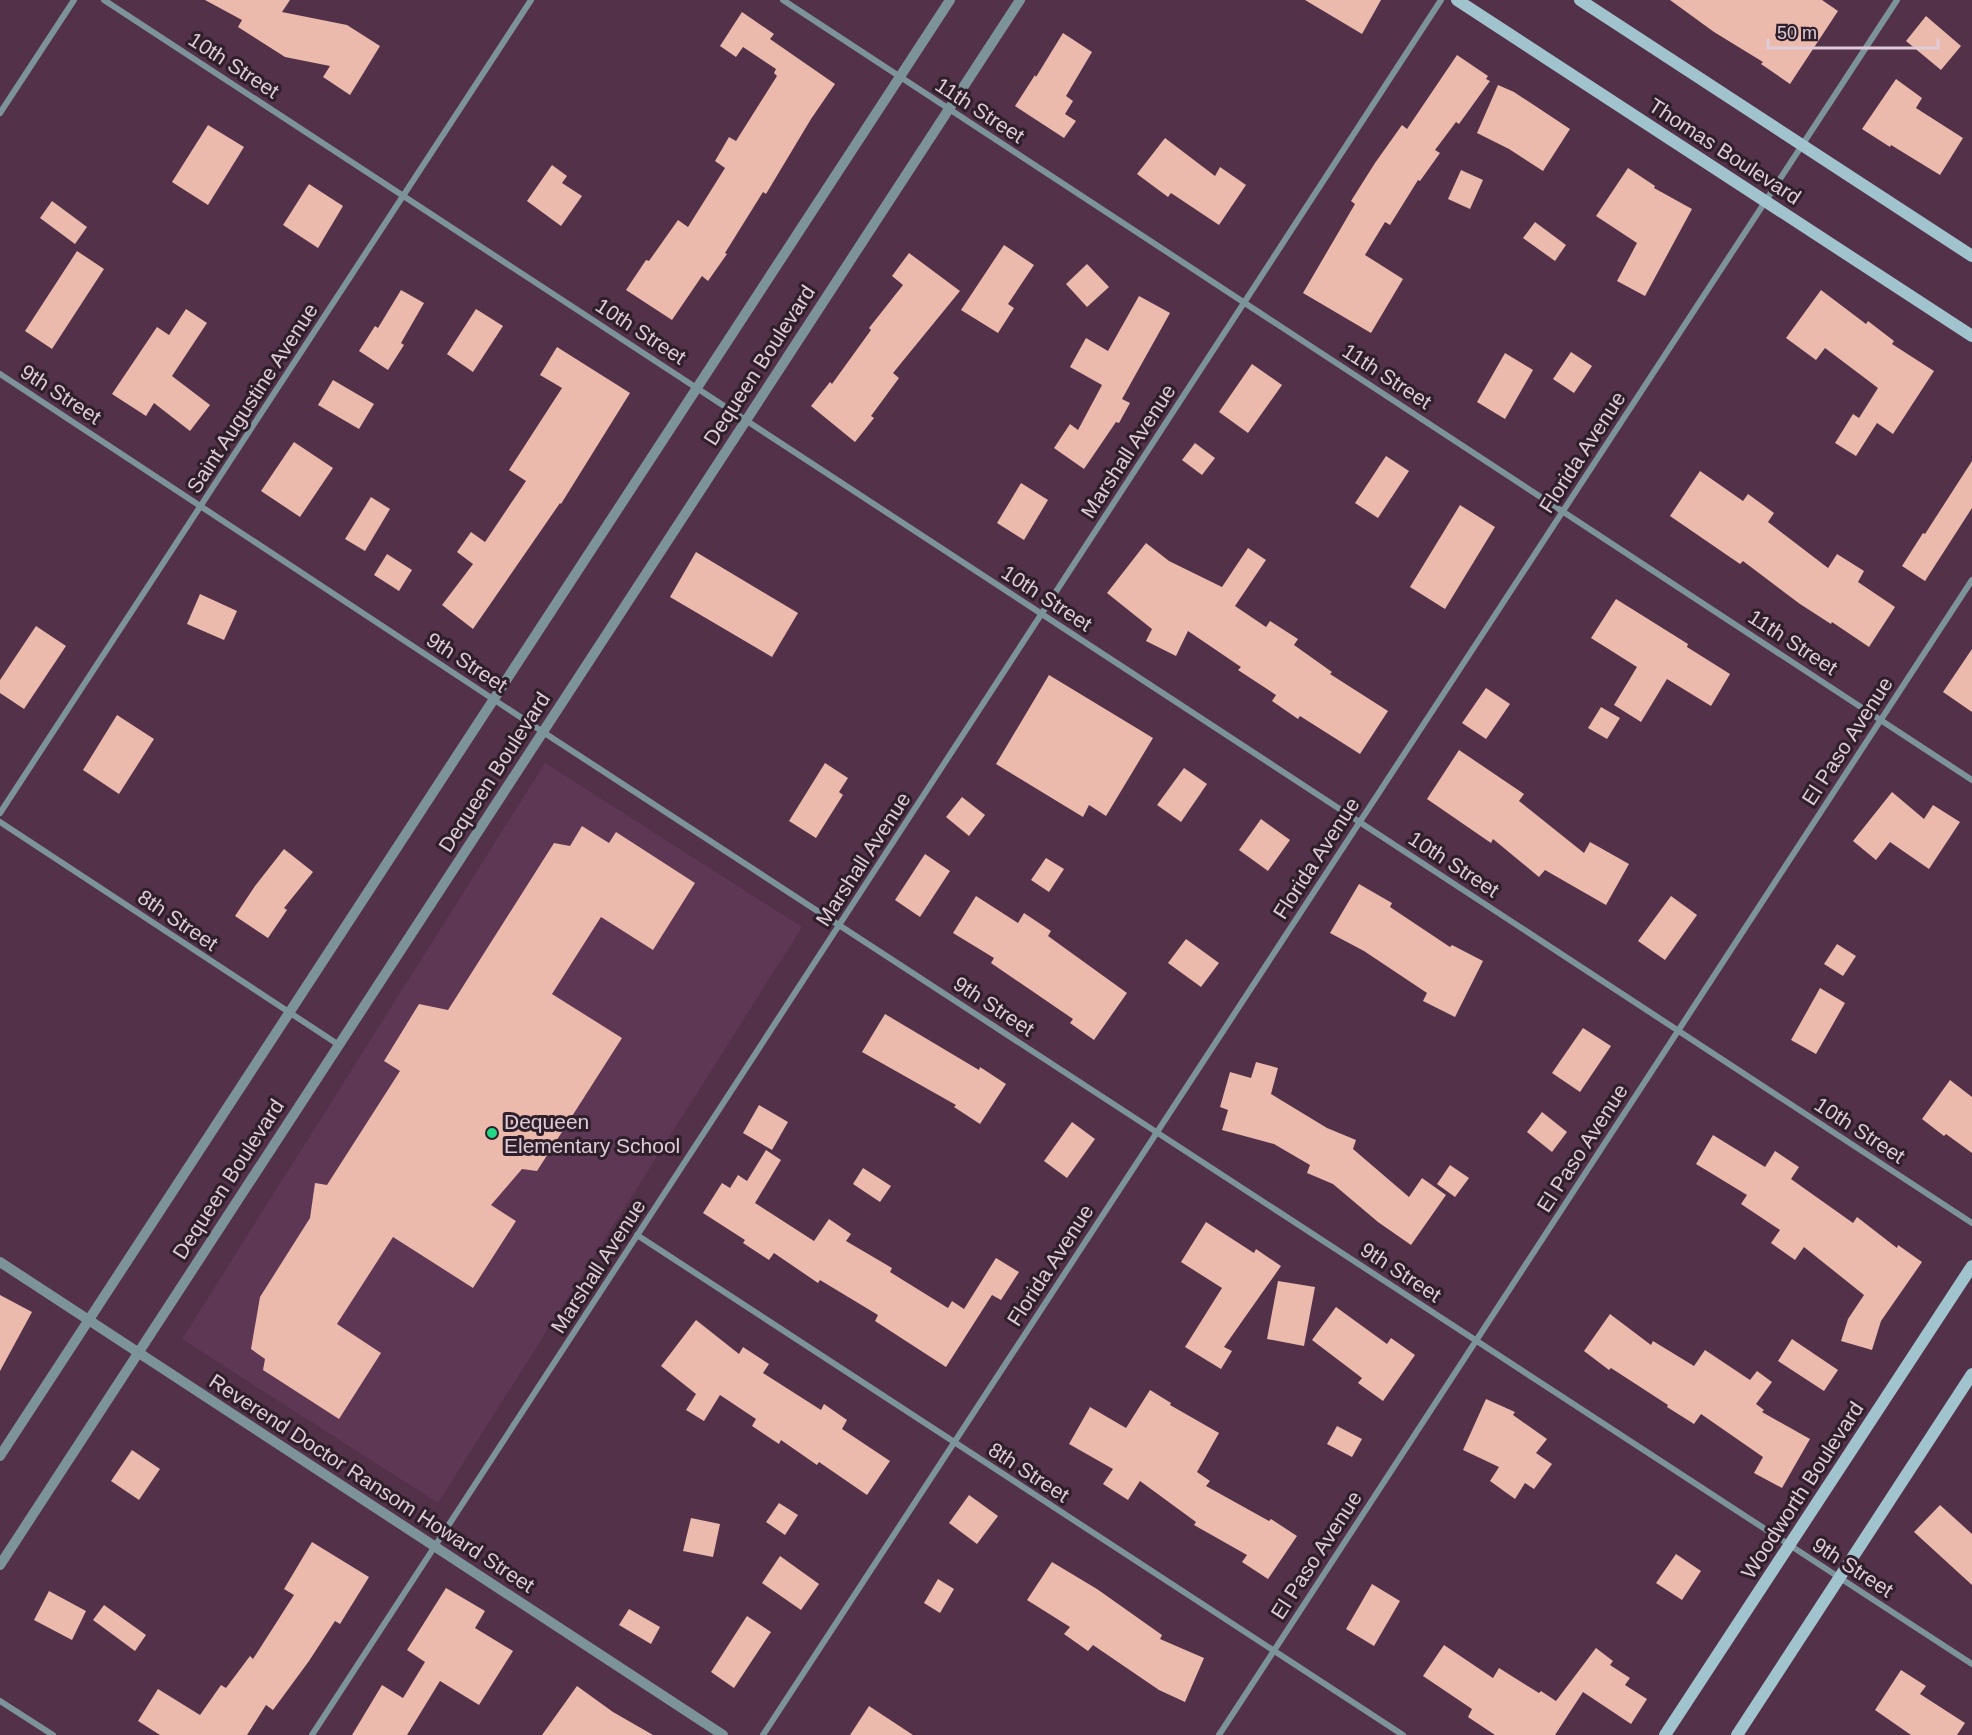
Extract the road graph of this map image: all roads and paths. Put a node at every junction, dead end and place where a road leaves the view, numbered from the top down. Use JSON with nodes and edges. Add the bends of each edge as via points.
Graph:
{"nodes":[{"id":1,"x":74,"y":0,"type":"edge"},
{"id":2,"x":104,"y":0,"type":"edge"},
{"id":3,"x":531,"y":0,"type":"edge"},
{"id":4,"x":783,"y":0,"type":"edge"},
{"id":5,"x":950,"y":0,"type":"edge"},
{"id":6,"x":1020,"y":0,"type":"edge"},
{"id":7,"x":1441,"y":0,"type":"edge"},
{"id":8,"x":1457,"y":0,"type":"edge"},
{"id":9,"x":1580,"y":0,"type":"edge"},
{"id":10,"x":1897,"y":0,"type":"edge"},
{"id":11,"x":900,"y":77,"type":"junction"},
{"id":12,"x":949,"y":109,"type":"junction"},
{"id":13,"x":0,"y":113,"type":"edge"},
{"id":14,"x":1802,"y":145,"type":"junction"},
{"id":15,"x":403,"y":195,"type":"junction"},
{"id":16,"x":1766,"y":201,"type":"junction"},
{"id":17,"x":1972,"y":256,"type":"edge"},
{"id":18,"x":1244,"y":302,"type":"junction"},
{"id":19,"x":1972,"y":336,"type":"edge"},
{"id":20,"x":0,"y":374,"type":"edge"},
{"id":21,"x":697,"y":387,"type":"junction"},
{"id":22,"x":746,"y":420,"type":"junction"},
{"id":23,"x":201,"y":506,"type":"junction"},
{"id":24,"x":1563,"y":511,"type":"junction"},
{"id":25,"x":1972,"y":580,"type":"edge"},
{"id":26,"x":1042,"y":614,"type":"junction"},
{"id":27,"x":494,"y":699,"type":"junction"},
{"id":28,"x":1881,"y":719,"type":"junction"},
{"id":29,"x":543,"y":732,"type":"junction"},
{"id":30,"x":1972,"y":780,"type":"edge"},
{"id":31,"x":0,"y":813,"type":"edge"},
{"id":32,"x":0,"y":822,"type":"edge"},
{"id":33,"x":1359,"y":822,"type":"junction"},
{"id":34,"x":839,"y":925,"type":"junction"},
{"id":35,"x":289,"y":1013,"type":"junction"},
{"id":36,"x":1678,"y":1031,"type":"junction"},
{"id":37,"x":339,"y":1045,"type":"junction"},
{"id":38,"x":1157,"y":1132,"type":"junction"},
{"id":39,"x":1972,"y":1223,"type":"edge"},
{"id":40,"x":637,"y":1235,"type":"junction"},
{"id":41,"x":0,"y":1262,"type":"edge"},
{"id":42,"x":1972,"y":1266,"type":"edge"},
{"id":43,"x":89,"y":1321,"type":"junction"},
{"id":44,"x":1476,"y":1341,"type":"junction"},
{"id":45,"x":138,"y":1353,"type":"junction"},
{"id":46,"x":1972,"y":1374,"type":"edge"},
{"id":47,"x":954,"y":1443,"type":"junction"},
{"id":48,"x":0,"y":1456,"type":"edge"},
{"id":49,"x":1789,"y":1545,"type":"junction"},
{"id":50,"x":435,"y":1547,"type":"junction"},
{"id":51,"x":0,"y":1565,"type":"edge"},
{"id":52,"x":1839,"y":1578,"type":"junction"},
{"id":53,"x":1274,"y":1651,"type":"junction"},
{"id":54,"x":1972,"y":1664,"type":"edge"},
{"id":55,"x":0,"y":1701,"type":"edge"},
{"id":56,"x":53,"y":1735,"type":"edge"},
{"id":57,"x":312,"y":1735,"type":"edge"},
{"id":58,"x":723,"y":1735,"type":"edge"},
{"id":59,"x":763,"y":1735,"type":"edge"},
{"id":60,"x":1219,"y":1735,"type":"edge"},
{"id":61,"x":1403,"y":1735,"type":"edge"},
{"id":62,"x":1665,"y":1735,"type":"edge"},
{"id":63,"x":1737,"y":1735,"type":"edge"}],
"edges":[{"from":1,"to":13,"type":"street"},
{"from":2,"to":15,"type":"street","name":"10th Street"},
{"from":3,"to":15,"type":"street","name":"Saint Augustine Avenue"},
{"from":4,"to":11,"type":"street","name":"11th Street"},
{"from":5,"to":11,"type":"street","name":"Dequeen Boulevard"},
{"from":6,"to":12,"type":"street","name":"Dequeen Boulevard"},
{"from":7,"to":18,"type":"street","name":"Marshall Avenue"},
{"from":8,"to":16,"type":"main road","name":"Thomas Boulevard"},
{"from":9,"to":14,"type":"main road"},
{"from":10,"to":14,"type":"street","name":"Florida Avenue"},
{"from":11,"to":12,"type":"street","name":"11th Street"},
{"from":11,"to":21,"type":"street","name":"Dequeen Boulevard"},
{"from":12,"to":18,"type":"street","name":"11th Street"},
{"from":12,"to":22,"type":"street","name":"Dequeen Boulevard"},
{"from":14,"to":16,"type":"street","name":"Florida Avenue"},
{"from":14,"to":17,"type":"main road"},
{"from":15,"to":21,"type":"street","name":"10th Street"},
{"from":15,"to":23,"type":"street","name":"Saint Augustine Avenue"},
{"from":16,"to":19,"type":"main road","name":"Thomas Boulevard"},
{"from":16,"to":24,"type":"street","name":"Florida Avenue"},
{"from":18,"to":24,"type":"street","name":"11th Street"},
{"from":18,"to":26,"type":"street","name":"Marshall Avenue"},
{"from":20,"to":23,"type":"street","name":"9th Street"},
{"from":21,"to":22,"type":"street","name":"10th Street"},
{"from":21,"to":27,"type":"street","name":"Dequeen Boulevard"},
{"from":22,"to":26,"type":"street","name":"10th Street"},
{"from":22,"to":29,"type":"street","name":"Dequeen Boulevard"},
{"from":23,"to":27,"type":"street","name":"9th Street"},
{"from":23,"to":31,"type":"street","name":"Saint Augustine Avenue"},
{"from":24,"to":28,"type":"street","name":"11th Street"},
{"from":24,"to":33,"type":"street","name":"Florida Avenue"},
{"from":25,"to":28,"type":"street","name":"El Paso Avenue"},
{"from":26,"to":33,"type":"street","name":"10th Street"},
{"from":26,"to":34,"type":"street","name":"Marshall Avenue"},
{"from":27,"to":29,"type":"street","name":"9th Street"},
{"from":27,"to":35,"type":"street","name":"Dequeen Boulevard"},
{"from":28,"to":30,"type":"street","name":"11th Street"},
{"from":28,"to":36,"type":"street","name":"El Paso Avenue"},
{"from":29,"to":34,"type":"street","name":"9th Street"},
{"from":29,"to":37,"type":"street","name":"Dequeen Boulevard"},
{"from":32,"to":35,"type":"street","name":"8th Street"},
{"from":33,"to":36,"type":"street","name":"10th Street"},
{"from":33,"to":38,"type":"street","name":"Florida Avenue"},
{"from":34,"to":38,"type":"street","name":"9th Street"},
{"from":34,"to":40,"type":"street","name":"Marshall Avenue"},
{"from":35,"to":37,"type":"street","name":"8th Street"},
{"from":35,"to":43,"type":"street","name":"Dequeen Boulevard"},
{"from":36,"to":39,"type":"street","name":"10th Street"},
{"from":36,"to":44,"type":"street","name":"El Paso Avenue"},
{"from":37,"to":45,"type":"street","name":"Dequeen Boulevard"},
{"from":38,"to":44,"type":"street","name":"9th Street"},
{"from":38,"to":47,"type":"street","name":"Florida Avenue"},
{"from":40,"to":47,"type":"street","name":"8th Street"},
{"from":40,"to":50,"type":"street","name":"Marshall Avenue"},
{"from":41,"to":43,"type":"street","name":"Reverend Doctor Ransom Howard Street"},
{"from":42,"to":49,"type":"main road","name":"Woodworth Boulevard"},
{"from":43,"to":45,"type":"street","name":"Reverend Doctor Ransom Howard Street"},
{"from":43,"to":48,"type":"street","name":"Dequeen Boulevard"},
{"from":44,"to":49,"type":"street","name":"9th Street"},
{"from":44,"to":53,"type":"street","name":"El Paso Avenue"},
{"from":45,"to":50,"type":"street","name":"Reverend Doctor Ransom Howard Street"},
{"from":45,"to":51,"type":"street","name":"Dequeen Boulevard"},
{"from":46,"to":52,"type":"main road"},
{"from":47,"to":53,"type":"street","name":"8th Street"},
{"from":47,"to":59,"type":"street","name":"Florida Avenue"},
{"from":49,"to":52,"type":"street","name":"9th Street"},
{"from":49,"to":62,"type":"main road","name":"Woodworth Boulevard"},
{"from":50,"to":57,"type":"street","name":"Marshall Avenue"},
{"from":50,"to":58,"type":"street","name":"Reverend Doctor Ransom Howard Street"},
{"from":52,"to":54,"type":"street","name":"9th Street"},
{"from":52,"to":63,"type":"main road"},
{"from":53,"to":60,"type":"street","name":"El Paso Avenue"},
{"from":53,"to":61,"type":"street","name":"8th Street"},
{"from":55,"to":56,"type":"street"}]}
